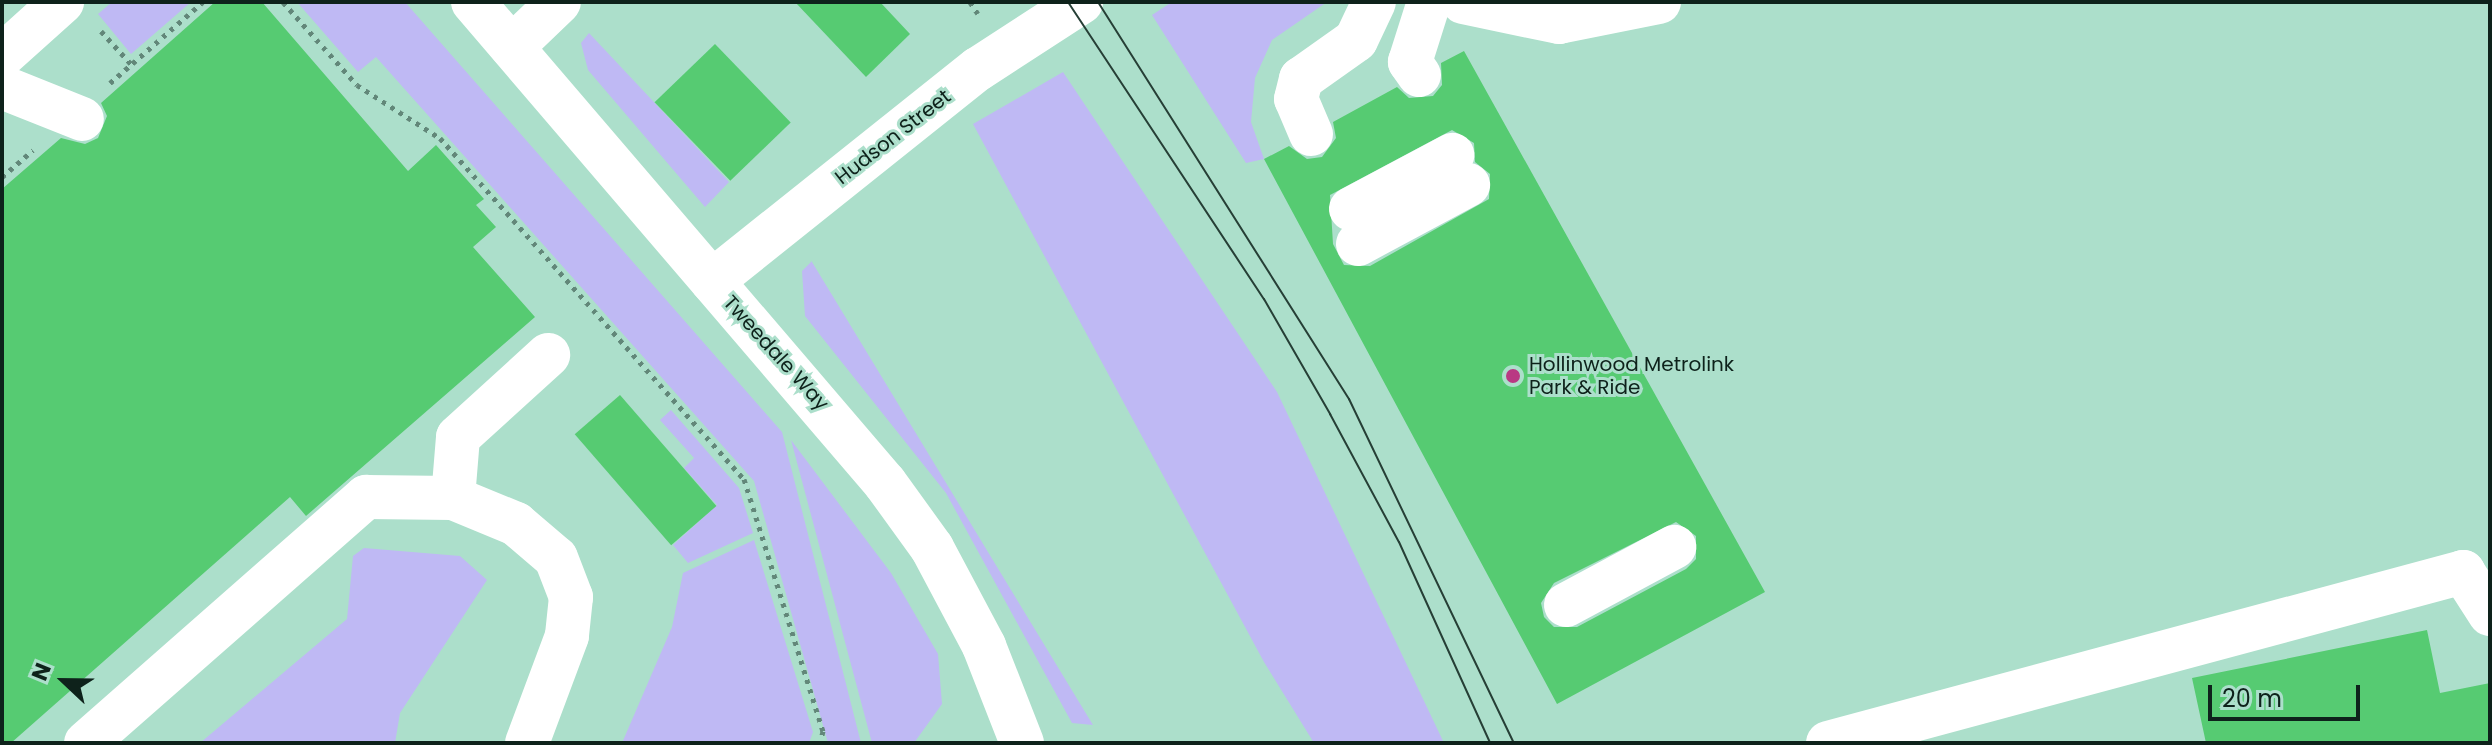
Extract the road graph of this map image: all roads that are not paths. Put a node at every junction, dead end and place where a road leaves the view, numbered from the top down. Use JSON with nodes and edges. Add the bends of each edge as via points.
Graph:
{"nodes":[{"id":1,"x":473,"y":2,"type":"edge"},
{"id":2,"x":559,"y":2,"type":"edge"},
{"id":3,"x":1081,"y":2,"type":"edge"},
{"id":4,"x":1429,"y":2,"type":"edge"},
{"id":5,"x":1463,"y":2,"type":"edge"},
{"id":6,"x":1659,"y":2,"type":"edge"},
{"id":7,"x":79,"y":13,"type":"edge"},
{"id":8,"x":1365,"y":21,"type":"edge"},
{"id":9,"x":512,"y":47,"type":"junction"},
{"id":10,"x":2,"y":56,"type":"edge"},
{"id":11,"x":2,"y":87,"type":"edge"},
{"id":12,"x":82,"y":119,"type":"dead end"},
{"id":13,"x":1311,"y":134,"type":"dead end"},
{"id":14,"x":1464,"y":170,"type":"dead end"},
{"id":15,"x":1358,"y":228,"type":"dead end"},
{"id":16,"x":712,"y":281,"type":"junction"},
{"id":17,"x":548,"y":355,"type":"dead end"},
{"id":18,"x":453,"y":498,"type":"junction"},
{"id":19,"x":1666,"y":546,"type":"dead end"},
{"id":20,"x":1562,"y":603,"type":"dead end"},
{"id":21,"x":2490,"y":614,"type":"edge"},
{"id":22,"x":86,"y":743,"type":"edge"},
{"id":23,"x":527,"y":743,"type":"edge"},
{"id":24,"x":1022,"y":743,"type":"edge"},
{"id":25,"x":1828,"y":743,"type":"edge"}],
"edges":[{"from":1,"to":9,"type":"street","name":"Tweedale Way"},
{"from":2,"to":9,"type":"street"},
{"from":3,"to":16,"type":"street","name":"Hudson Street","via":[[978,69]]},
{"from":4,"to":8,"type":"street","via":[[1415,68]]},
{"from":5,"to":6,"type":"street","via":[[1559,22]]},
{"from":7,"to":10,"type":"street"},
{"from":8,"to":13,"type":"street","via":[[1301,79],[1296,99]]},
{"from":9,"to":16,"type":"street","name":"Tweedale Way"},
{"from":11,"to":12,"type":"street"},
{"from":14,"to":15,"type":"street"},
{"from":16,"to":24,"type":"street","name":"Tweedale Way","via":[[834,418],[932,548],[984,646]]},
{"from":17,"to":18,"type":"street","via":[[458,437]]},
{"from":18,"to":22,"type":"street","via":[[366,497]]},
{"from":18,"to":23,"type":"street","via":[[526,532],[556,558],[571,597],[567,636]]},
{"from":19,"to":20,"type":"street"},
{"from":21,"to":25,"type":"street","via":[[2463,572]]}]}
